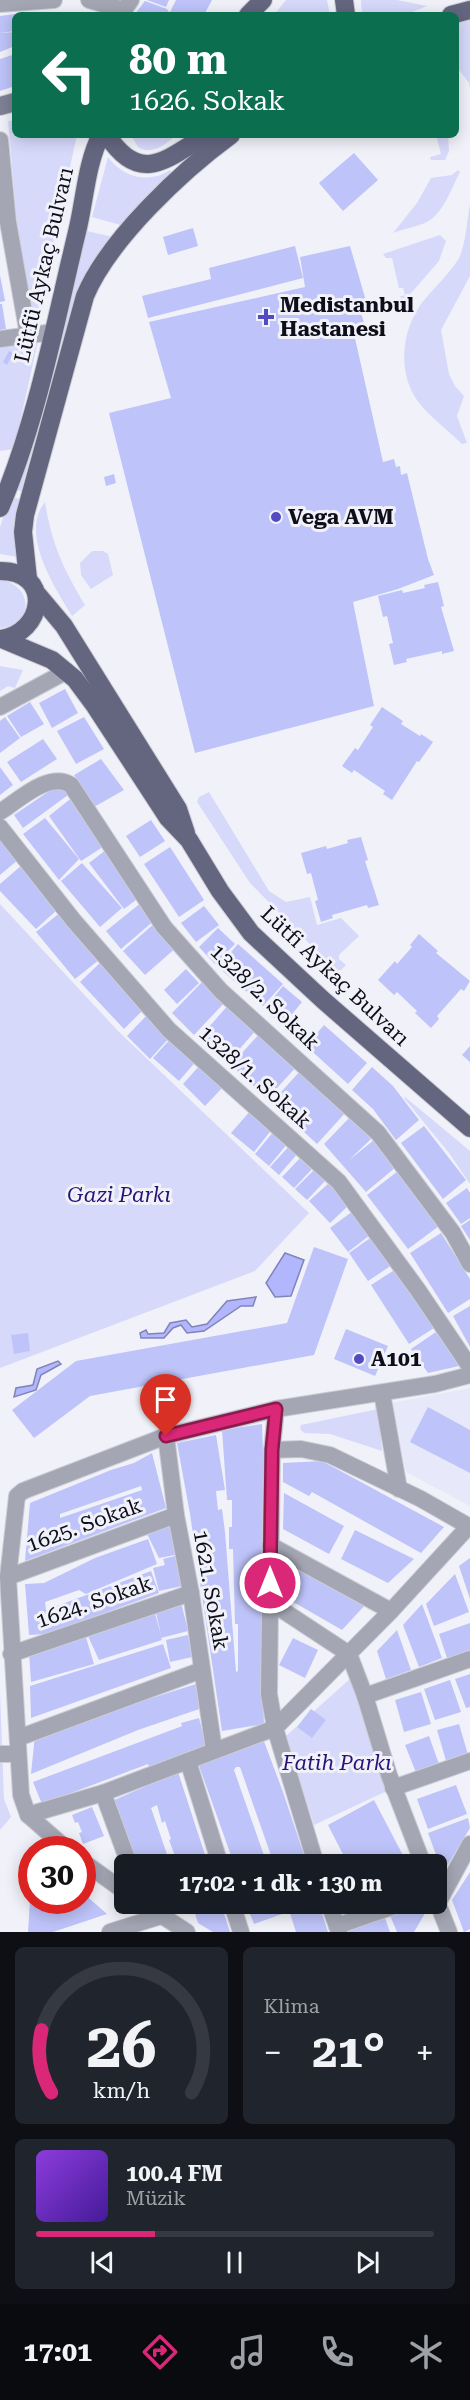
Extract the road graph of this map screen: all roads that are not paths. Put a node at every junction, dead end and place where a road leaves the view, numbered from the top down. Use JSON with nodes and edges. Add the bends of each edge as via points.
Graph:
{"nodes":[{"id":1,"x":54,"y":0,"type":"edge"},
{"id":2,"x":89,"y":0,"type":"edge"},
{"id":3,"x":263,"y":0,"type":"edge"},
{"id":4,"x":0,"y":4,"type":"edge"},
{"id":5,"x":124,"y":8,"type":"edge"},
{"id":6,"x":251,"y":12,"type":"edge"},
{"id":7,"x":100,"y":138,"type":"edge"},
{"id":8,"x":110,"y":138,"type":"edge"},
{"id":9,"x":201,"y":138,"type":"edge"},
{"id":10,"x":227,"y":138,"type":"edge"},
{"id":11,"x":0,"y":140,"type":"edge"},
{"id":12,"x":52,"y":332,"type":"junction"},
{"id":13,"x":28,"y":335,"type":"junction"},
{"id":14,"x":0,"y":339,"type":"edge"},
{"id":15,"x":0,"y":508,"type":"edge"},
{"id":16,"x":0,"y":571,"type":"edge"},
{"id":17,"x":28,"y":579,"type":"junction"},
{"id":18,"x":38,"y":596,"type":"junction"},
{"id":19,"x":1,"y":639,"type":"edge"},
{"id":20,"x":67,"y":671,"type":"junction"},
{"id":21,"x":0,"y":707,"type":"edge"},
{"id":22,"x":0,"y":812,"type":"edge"},
{"id":23,"x":0,"y":827,"type":"edge"},
{"id":24,"x":189,"y":840,"type":"junction"},
{"id":25,"x":470,"y":1128,"type":"edge"},
{"id":26,"x":470,"y":1264,"type":"edge"},
{"id":27,"x":470,"y":1367,"type":"edge"},
{"id":28,"x":470,"y":1375,"type":"edge"},
{"id":29,"x":382,"y":1393,"type":"junction"},
{"id":30,"x":276,"y":1409,"type":"junction"},
{"id":31,"x":166,"y":1436,"type":"junction"},
{"id":32,"x":272,"y":1450,"type":"junction"},
{"id":33,"x":399,"y":1489,"type":"junction"},
{"id":34,"x":176,"y":1515,"type":"junction"},
{"id":35,"x":470,"y":1527,"type":"edge"},
{"id":36,"x":270,"y":1545,"type":"junction"},
{"id":37,"x":8,"y":1577,"type":"junction"},
{"id":38,"x":191,"y":1593,"type":"junction"},
{"id":39,"x":270,"y":1602,"type":"junction"},
{"id":40,"x":391,"y":1611,"type":"junction"},
{"id":41,"x":11,"y":1654,"type":"junction"},
{"id":42,"x":349,"y":1654,"type":"junction"},
{"id":43,"x":470,"y":1659,"type":"edge"},
{"id":44,"x":202,"y":1670,"type":"junction"},
{"id":45,"x":365,"y":1696,"type":"junction"},
{"id":46,"x":275,"y":1728,"type":"junction"},
{"id":47,"x":18,"y":1746,"type":"junction"},
{"id":48,"x":214,"y":1750,"type":"junction"},
{"id":49,"x":0,"y":1754,"type":"edge"},
{"id":50,"x":188,"y":1761,"type":"junction"},
{"id":51,"x":470,"y":1761,"type":"edge"},
{"id":52,"x":393,"y":1788,"type":"junction"},
{"id":53,"x":102,"y":1793,"type":"junction"},
{"id":54,"x":28,"y":1815,"type":"junction"},
{"id":55,"x":52,"y":1836,"type":"edge"},
{"id":56,"x":470,"y":1844,"type":"edge"},
{"id":57,"x":125,"y":1854,"type":"edge"},
{"id":58,"x":217,"y":1854,"type":"edge"},
{"id":59,"x":313,"y":1854,"type":"edge"},
{"id":60,"x":419,"y":1854,"type":"edge"},
{"id":61,"x":96,"y":1871,"type":"edge"},
{"id":62,"x":114,"y":1884,"type":"edge"},
{"id":63,"x":447,"y":1884,"type":"edge"},
{"id":64,"x":158,"y":1914,"type":"edge"},
{"id":65,"x":235,"y":1914,"type":"edge"},
{"id":66,"x":333,"y":1914,"type":"edge"},
{"id":67,"x":375,"y":1914,"type":"edge"},
{"id":68,"x":442,"y":1914,"type":"edge"},
{"id":69,"x":161,"y":1916,"type":"junction"},
{"id":70,"x":338,"y":1929,"type":"edge"},
{"id":71,"x":110,"y":1932,"type":"edge"},
{"id":72,"x":187,"y":1932,"type":"edge"},
{"id":73,"x":241,"y":1932,"type":"edge"},
{"id":74,"x":448,"y":1932,"type":"edge"}],
"edges":[{"from":1,"to":4,"type":"street"},
{"from":2,"to":5,"type":"street"},
{"from":3,"to":6,"type":"main road"},
{"from":7,"to":12,"type":"main road","name":"Lütfü Aykaç Bulvarı","via":[[91,160]]},
{"from":8,"to":9,"type":"main road","via":[[129,159],[146,166]]},
{"from":10,"to":17,"type":"main road","name":"Lütfü Aykaç Bulvarı","via":[[167,190],[92,279],[25,514]]},
{"from":11,"to":13,"type":"street","via":[[8,222]]},
{"from":12,"to":13,"type":"street"},
{"from":12,"to":15,"type":"main road","name":"Lütfü Aykaç Bulvarı","via":[[21,453]]},
{"from":13,"to":14,"type":"street"},
{"from":16,"to":17,"type":"main road"},
{"from":17,"to":18,"type":"main road","name":"Lütfi Aykaç Bulvarı"},
{"from":18,"to":19,"type":"main road","via":[[32,620]]},
{"from":18,"to":24,"type":"main road","name":"Lütfi Aykaç Bulvarı","via":[[64,626],[167,791]]},
{"from":19,"to":20,"type":"main road","name":"Lütfi Aykaç Bulvarı","via":[[40,654]]},
{"from":20,"to":21,"type":"street"},
{"from":20,"to":24,"type":"main road","name":"Lütfi Aykaç Bulvarı","via":[[95,706],[168,818]]},
{"from":22,"to":26,"type":"street","name":"1328/2. Sokak","via":[[47,782],[64,781],[71,785],[164,927],[221,991],[378,1133],[453,1233]]},
{"from":23,"to":27,"type":"street","name":"1328/1. Sokak","via":[[74,921],[169,1030],[339,1182]]},
{"from":24,"to":25,"type":"main road","name":"Lütfi Aykaç Bulvarı","via":[[251,933]]},
{"from":28,"to":29,"type":"street"},
{"from":29,"to":30,"type":"street"},
{"from":29,"to":33,"type":"street"},
{"from":30,"to":31,"type":"street"},
{"from":30,"to":32,"type":"street"},
{"from":31,"to":34,"type":"street","name":"1621. Sokak"},
{"from":31,"to":37,"type":"street","via":[[17,1496]]},
{"from":32,"to":33,"type":"street","via":[[301,1449],[330,1455]]},
{"from":32,"to":36,"type":"street"},
{"from":33,"to":35,"type":"street"},
{"from":34,"to":37,"type":"street","name":"1625. Sokak"},
{"from":34,"to":38,"type":"street","name":"1621. Sokak"},
{"from":35,"to":40,"type":"street"},
{"from":36,"to":39,"type":"street"},
{"from":36,"to":40,"type":"street"},
{"from":37,"to":41,"type":"street"},
{"from":38,"to":41,"type":"street","name":"1624. Sokak"},
{"from":38,"to":44,"type":"street","name":"1621. Sokak"},
{"from":39,"to":42,"type":"street"},
{"from":39,"to":46,"type":"street","via":[[269,1694]]},
{"from":40,"to":42,"type":"street"},
{"from":41,"to":47,"type":"street"},
{"from":42,"to":45,"type":"street"},
{"from":42,"to":46,"type":"street"},
{"from":43,"to":45,"type":"street"},
{"from":44,"to":47,"type":"street"},
{"from":44,"to":48,"type":"street","name":"1621. Sokak"},
{"from":45,"to":52,"type":"street"},
{"from":46,"to":48,"type":"street"},
{"from":46,"to":59,"type":"street"},
{"from":47,"to":49,"type":"street"},
{"from":47,"to":54,"type":"street","via":[[21,1795]]},
{"from":48,"to":50,"type":"street"},
{"from":50,"to":53,"type":"street"},
{"from":50,"to":58,"type":"street"},
{"from":51,"to":52,"type":"street"},
{"from":52,"to":60,"type":"street"},
{"from":53,"to":54,"type":"street"},
{"from":53,"to":57,"type":"street"},
{"from":54,"to":55,"type":"street"},
{"from":56,"to":63,"type":"street"},
{"from":61,"to":62,"type":"street"},
{"from":64,"to":69,"type":"street"},
{"from":65,"to":73,"type":"street"},
{"from":66,"to":70,"type":"street"},
{"from":67,"to":70,"type":"street"},
{"from":68,"to":74,"type":"street"},
{"from":69,"to":71,"type":"street"},
{"from":69,"to":72,"type":"street"}]}
